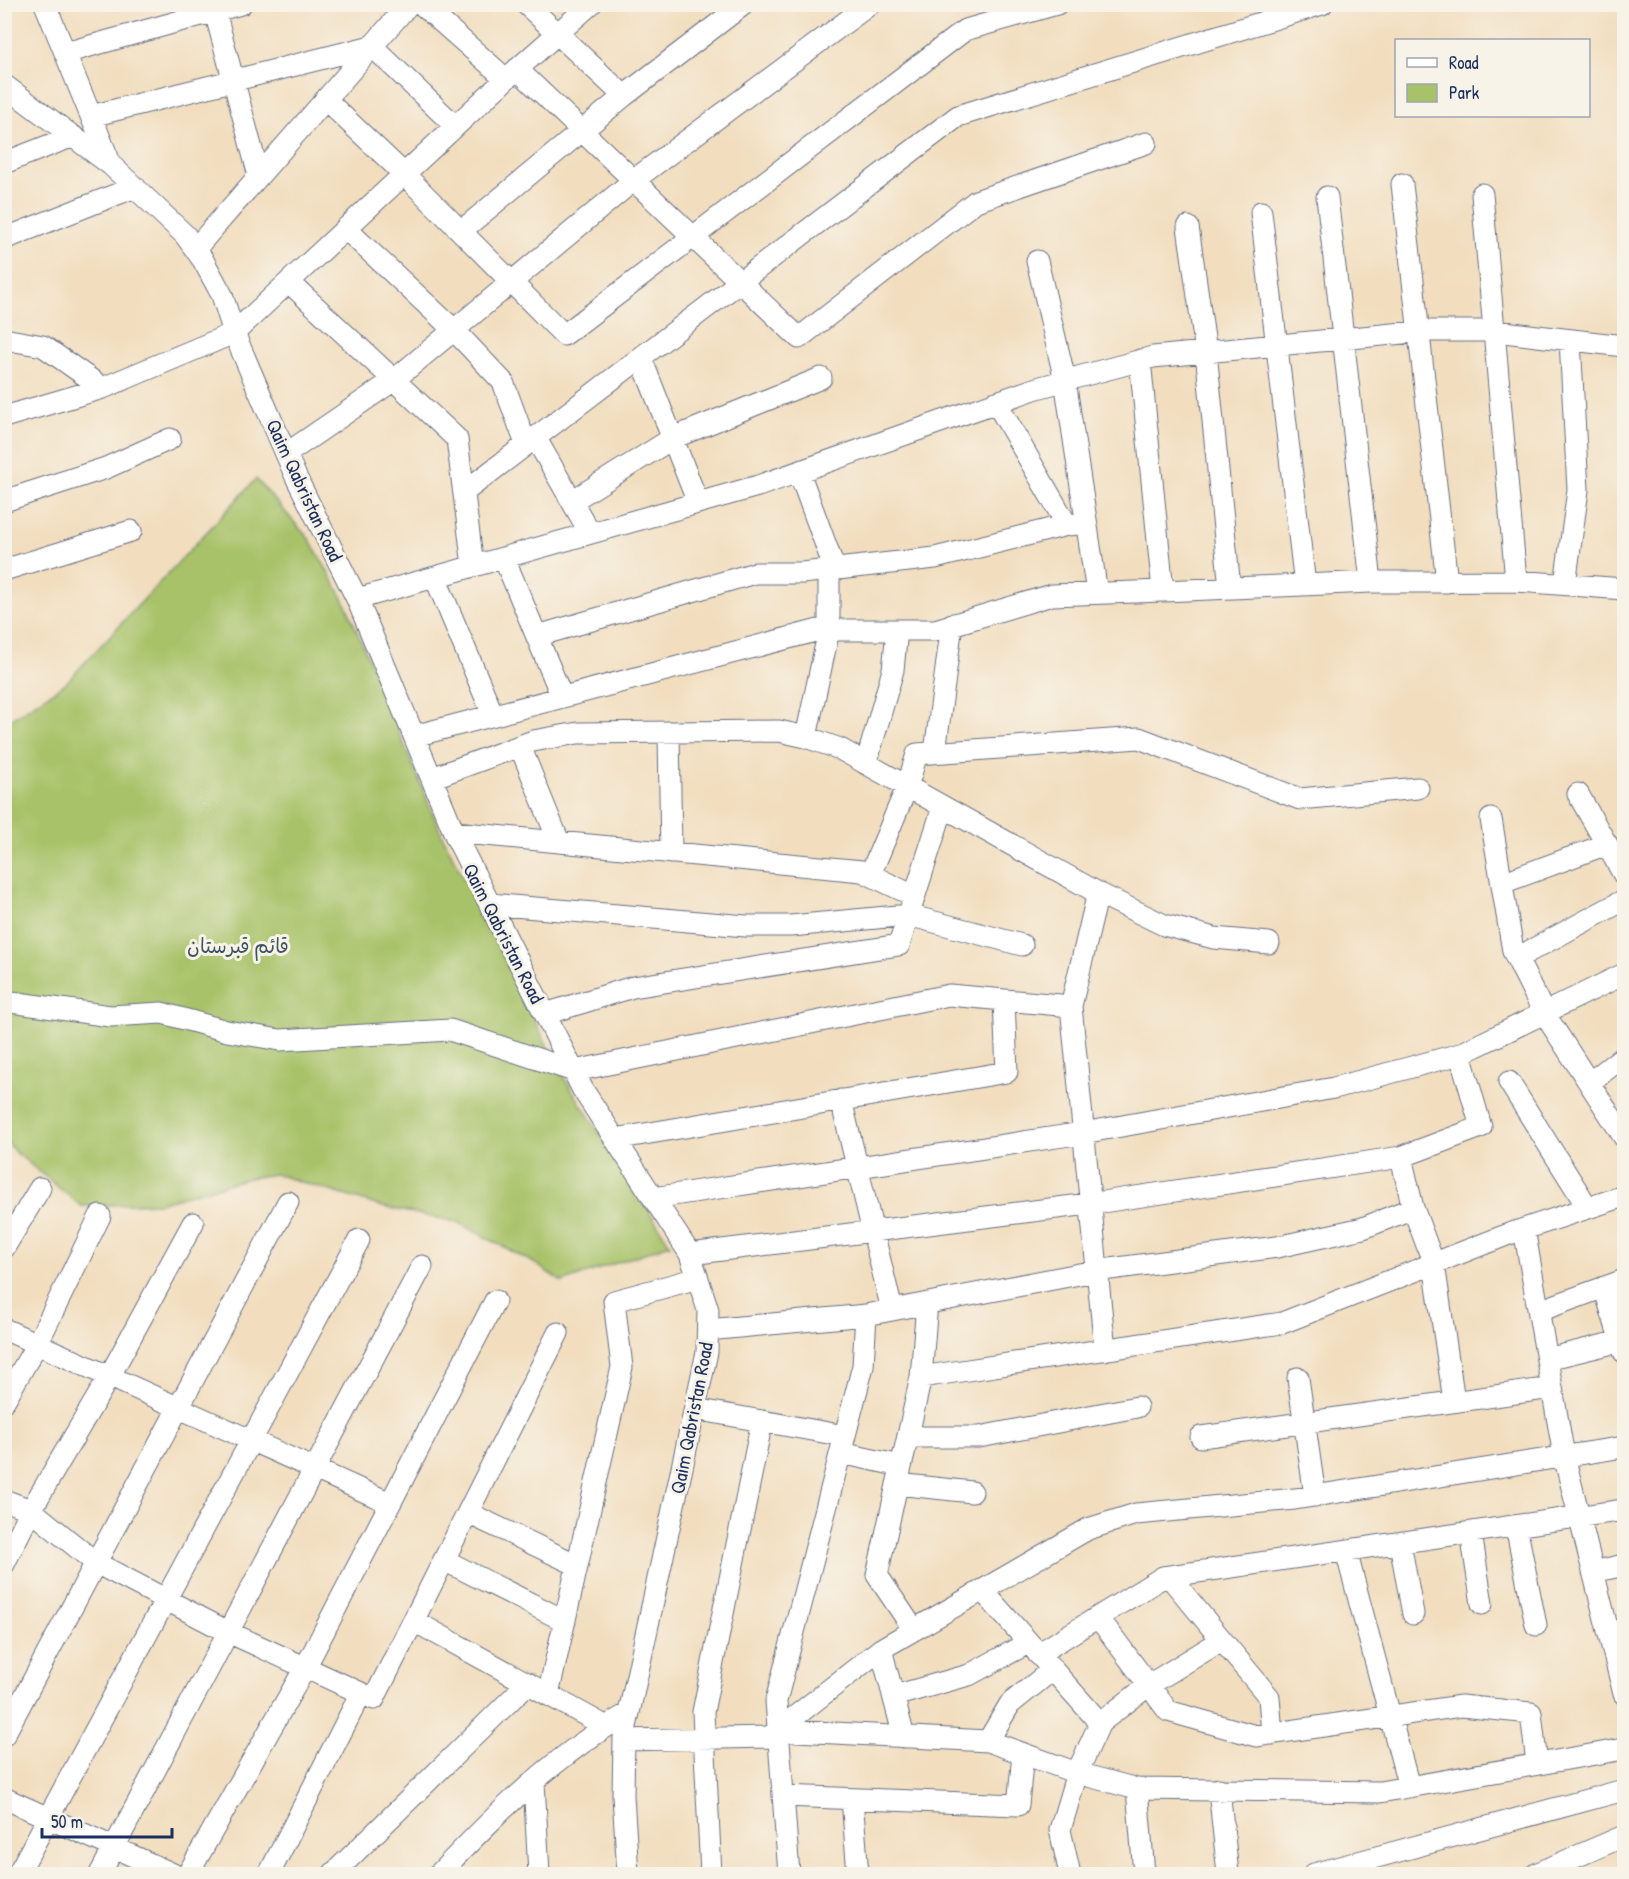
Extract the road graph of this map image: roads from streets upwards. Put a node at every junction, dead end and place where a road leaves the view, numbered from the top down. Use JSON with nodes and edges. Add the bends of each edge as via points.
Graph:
{"nodes":[{"id":1,"x":45,"y":4,"type":"edge"},
{"id":2,"x":241,"y":4,"type":"edge"},
{"id":3,"x":408,"y":4,"type":"edge"},
{"id":4,"x":421,"y":4,"type":"edge"},
{"id":5,"x":526,"y":4,"type":"edge"},
{"id":6,"x":591,"y":4,"type":"edge"},
{"id":7,"x":744,"y":4,"type":"edge"},
{"id":8,"x":870,"y":4,"type":"edge"},
{"id":9,"x":1057,"y":4,"type":"edge"},
{"id":10,"x":1322,"y":4,"type":"edge"},
{"id":11,"x":214,"y":8,"type":"edge"},
{"id":12,"x":556,"y":33,"type":"junction"},
{"id":13,"x":372,"y":46,"type":"junction"},
{"id":14,"x":65,"y":53,"type":"junction"},
{"id":15,"x":512,"y":74,"type":"junction"},
{"id":16,"x":233,"y":80,"type":"junction"},
{"id":17,"x":6,"y":89,"type":"edge"},
{"id":18,"x":624,"y":96,"type":"junction"},
{"id":19,"x":326,"y":100,"type":"junction"},
{"id":20,"x":91,"y":116,"type":"junction"},
{"id":21,"x":455,"y":126,"type":"junction"},
{"id":22,"x":582,"y":131,"type":"junction"},
{"id":23,"x":73,"y":136,"type":"junction"},
{"id":24,"x":1146,"y":143,"type":"dead end"},
{"id":25,"x":4,"y":163,"type":"edge"},
{"id":26,"x":111,"y":165,"type":"junction"},
{"id":27,"x":404,"y":174,"type":"junction"},
{"id":28,"x":259,"y":176,"type":"junction"},
{"id":29,"x":634,"y":180,"type":"junction"},
{"id":30,"x":1402,"y":184,"type":"dead end"},
{"id":31,"x":135,"y":187,"type":"junction"},
{"id":32,"x":1482,"y":195,"type":"dead end"},
{"id":33,"x":1327,"y":197,"type":"dead end"},
{"id":34,"x":1261,"y":212,"type":"dead end"},
{"id":35,"x":1188,"y":228,"type":"dead end"},
{"id":36,"x":346,"y":229,"type":"junction"},
{"id":37,"x":461,"y":231,"type":"junction"},
{"id":38,"x":694,"y":237,"type":"junction"},
{"id":39,"x":4,"y":239,"type":"edge"},
{"id":40,"x":195,"y":249,"type":"junction"},
{"id":41,"x":1037,"y":261,"type":"dead end"},
{"id":42,"x":289,"y":282,"type":"junction"},
{"id":43,"x":512,"y":282,"type":"junction"},
{"id":44,"x":741,"y":282,"type":"junction"},
{"id":45,"x":454,"y":330,"type":"junction"},
{"id":46,"x":1495,"y":331,"type":"junction"},
{"id":47,"x":1419,"y":332,"type":"junction"},
{"id":48,"x":234,"y":333,"type":"junction"},
{"id":49,"x":4,"y":339,"type":"edge"},
{"id":50,"x":1343,"y":339,"type":"junction"},
{"id":51,"x":1570,"y":340,"type":"junction"},
{"id":52,"x":1277,"y":345,"type":"junction"},
{"id":53,"x":1624,"y":346,"type":"edge"},
{"id":54,"x":1206,"y":352,"type":"junction"},
{"id":55,"x":641,"y":358,"type":"junction"},
{"id":56,"x":1140,"y":360,"type":"junction"},
{"id":57,"x":821,"y":378,"type":"dead end"},
{"id":58,"x":394,"y":380,"type":"junction"},
{"id":59,"x":1065,"y":380,"type":"junction"},
{"id":60,"x":103,"y":388,"type":"junction"},
{"id":61,"x":996,"y":402,"type":"junction"},
{"id":62,"x":4,"y":417,"type":"edge"},
{"id":63,"x":673,"y":438,"type":"junction"},
{"id":64,"x":170,"y":439,"type":"dead end"},
{"id":65,"x":531,"y":441,"type":"junction"},
{"id":66,"x":286,"y":454,"type":"junction"},
{"id":67,"x":799,"y":472,"type":"junction"},
{"id":68,"x":464,"y":492,"type":"junction"},
{"id":69,"x":4,"y":501,"type":"edge"},
{"id":70,"x":572,"y":501,"type":"junction"},
{"id":71,"x":698,"y":503,"type":"junction"},
{"id":72,"x":1077,"y":524,"type":"junction"},
{"id":73,"x":131,"y":531,"type":"dead end"},
{"id":74,"x":590,"y":534,"type":"junction"},
{"id":75,"x":504,"y":558,"type":"junction"},
{"id":76,"x":473,"y":566,"type":"junction"},
{"id":77,"x":4,"y":570,"type":"edge"},
{"id":78,"x":832,"y":570,"type":"junction"},
{"id":79,"x":435,"y":577,"type":"junction"},
{"id":80,"x":1515,"y":581,"type":"junction"},
{"id":81,"x":1371,"y":582,"type":"junction"},
{"id":82,"x":1447,"y":582,"type":"junction"},
{"id":83,"x":1565,"y":584,"type":"junction"},
{"id":84,"x":1305,"y":585,"type":"junction"},
{"id":85,"x":1230,"y":588,"type":"junction"},
{"id":86,"x":1624,"y":589,"type":"edge"},
{"id":87,"x":1163,"y":591,"type":"junction"},
{"id":88,"x":1097,"y":593,"type":"junction"},
{"id":89,"x":357,"y":599,"type":"junction"},
{"id":90,"x":952,"y":624,"type":"junction"},
{"id":91,"x":830,"y":630,"type":"junction"},
{"id":92,"x":897,"y":630,"type":"junction"},
{"id":93,"x":537,"y":636,"type":"junction"},
{"id":94,"x":562,"y":697,"type":"junction"},
{"id":95,"x":493,"y":715,"type":"junction"},
{"id":96,"x":669,"y":732,"type":"junction"},
{"id":97,"x":414,"y":736,"type":"junction"},
{"id":98,"x":806,"y":737,"type":"junction"},
{"id":99,"x":520,"y":746,"type":"junction"},
{"id":100,"x":935,"y":752,"type":"junction"},
{"id":101,"x":866,"y":764,"type":"junction"},
{"id":102,"x":432,"y":778,"type":"junction"},
{"id":103,"x":907,"y":786,"type":"junction"},
{"id":104,"x":1418,"y":788,"type":"dead end"},
{"id":105,"x":1578,"y":794,"type":"dead end"},
{"id":106,"x":943,"y":807,"type":"junction"},
{"id":107,"x":1491,"y":819,"type":"dead end"},
{"id":108,"x":454,"y":832,"type":"junction"},
{"id":109,"x":559,"y":842,"type":"junction"},
{"id":110,"x":1607,"y":844,"type":"junction"},
{"id":111,"x":671,"y":853,"type":"junction"},
{"id":112,"x":870,"y":875,"type":"junction"},
{"id":113,"x":1624,"y":875,"type":"edge"},
{"id":114,"x":1502,"y":883,"type":"junction"},
{"id":115,"x":1098,"y":893,"type":"junction"},
{"id":116,"x":1624,"y":900,"type":"edge"},
{"id":117,"x":490,"y":904,"type":"junction"},
{"id":118,"x":911,"y":906,"type":"junction"},
{"id":119,"x":1269,"y":943,"type":"dead end"},
{"id":120,"x":1022,"y":945,"type":"dead end"},
{"id":121,"x":1516,"y":958,"type":"junction"},
{"id":122,"x":1624,"y":974,"type":"edge"},
{"id":123,"x":1004,"y":1000,"type":"junction"},
{"id":124,"x":4,"y":1001,"type":"edge"},
{"id":125,"x":1071,"y":1006,"type":"junction"},
{"id":126,"x":1544,"y":1013,"type":"junction"},
{"id":127,"x":545,"y":1014,"type":"junction"},
{"id":128,"x":1460,"y":1054,"type":"junction"},
{"id":129,"x":1624,"y":1056,"type":"edge"},
{"id":130,"x":574,"y":1071,"type":"junction"},
{"id":131,"x":1509,"y":1082,"type":"dead end"},
{"id":132,"x":1589,"y":1083,"type":"junction"},
{"id":133,"x":841,"y":1100,"type":"junction"},
{"id":134,"x":1083,"y":1133,"type":"junction"},
{"id":135,"x":1624,"y":1137,"type":"edge"},
{"id":136,"x":615,"y":1138,"type":"junction"},
{"id":137,"x":1401,"y":1156,"type":"junction"},
{"id":138,"x":857,"y":1167,"type":"junction"},
{"id":139,"x":40,"y":1188,"type":"dead end"},
{"id":140,"x":1624,"y":1196,"type":"edge"},
{"id":141,"x":653,"y":1198,"type":"junction"},
{"id":142,"x":288,"y":1202,"type":"dead end"},
{"id":143,"x":1089,"y":1204,"type":"junction"},
{"id":144,"x":1413,"y":1208,"type":"junction"},
{"id":145,"x":1588,"y":1208,"type":"junction"},
{"id":146,"x":100,"y":1216,"type":"dead end"},
{"id":147,"x":12,"y":1217,"type":"edge"},
{"id":148,"x":193,"y":1223,"type":"dead end"},
{"id":149,"x":1524,"y":1229,"type":"junction"},
{"id":150,"x":873,"y":1231,"type":"junction"},
{"id":151,"x":359,"y":1240,"type":"dead end"},
{"id":152,"x":4,"y":1248,"type":"edge"},
{"id":153,"x":690,"y":1254,"type":"junction"},
{"id":154,"x":1434,"y":1264,"type":"junction"},
{"id":155,"x":422,"y":1266,"type":"dead end"},
{"id":156,"x":1095,"y":1270,"type":"junction"},
{"id":157,"x":698,"y":1278,"type":"junction"},
{"id":158,"x":1624,"y":1280,"type":"edge"},
{"id":159,"x":1604,"y":1287,"type":"junction"},
{"id":160,"x":495,"y":1301,"type":"dead end"},
{"id":161,"x":927,"y":1303,"type":"junction"},
{"id":162,"x":892,"y":1310,"type":"junction"},
{"id":163,"x":1539,"y":1311,"type":"junction"},
{"id":164,"x":866,"y":1315,"type":"junction"},
{"id":165,"x":4,"y":1329,"type":"edge"},
{"id":166,"x":708,"y":1330,"type":"junction"},
{"id":167,"x":558,"y":1333,"type":"dead end"},
{"id":168,"x":37,"y":1344,"type":"junction"},
{"id":169,"x":1623,"y":1347,"type":"edge"},
{"id":170,"x":1105,"y":1350,"type":"junction"},
{"id":171,"x":1547,"y":1359,"type":"junction"},
{"id":172,"x":109,"y":1377,"type":"junction"},
{"id":173,"x":921,"y":1377,"type":"junction"},
{"id":174,"x":1298,"y":1378,"type":"dead end"},
{"id":175,"x":1552,"y":1388,"type":"junction"},
{"id":176,"x":4,"y":1401,"type":"edge"},
{"id":177,"x":1454,"y":1401,"type":"junction"},
{"id":178,"x":1137,"y":1407,"type":"dead end"},
{"id":179,"x":178,"y":1408,"type":"junction"},
{"id":180,"x":695,"y":1409,"type":"junction"},
{"id":181,"x":762,"y":1421,"type":"junction"},
{"id":182,"x":1305,"y":1422,"type":"junction"},
{"id":183,"x":908,"y":1437,"type":"junction"},
{"id":184,"x":1201,"y":1437,"type":"dead end"},
{"id":185,"x":251,"y":1440,"type":"junction"},
{"id":186,"x":843,"y":1444,"type":"junction"},
{"id":187,"x":1624,"y":1447,"type":"edge"},
{"id":188,"x":1564,"y":1456,"type":"junction"},
{"id":189,"x":315,"y":1469,"type":"junction"},
{"id":190,"x":899,"y":1475,"type":"junction"},
{"id":191,"x":972,"y":1492,"type":"dead end"},
{"id":192,"x":1316,"y":1496,"type":"junction"},
{"id":193,"x":4,"y":1500,"type":"edge"},
{"id":194,"x":390,"y":1503,"type":"junction"},
{"id":195,"x":31,"y":1510,"type":"junction"},
{"id":196,"x":1624,"y":1510,"type":"edge"},
{"id":197,"x":468,"y":1513,"type":"junction"},
{"id":198,"x":1579,"y":1517,"type":"junction"},
{"id":199,"x":1516,"y":1526,"type":"junction"},
{"id":200,"x":1471,"y":1533,"type":"junction"},
{"id":201,"x":1400,"y":1543,"type":"junction"},
{"id":202,"x":1346,"y":1551,"type":"junction"},
{"id":203,"x":444,"y":1560,"type":"junction"},
{"id":204,"x":96,"y":1563,"type":"junction"},
{"id":205,"x":4,"y":1564,"type":"edge"},
{"id":206,"x":577,"y":1565,"type":"junction"},
{"id":207,"x":1624,"y":1565,"type":"edge"},
{"id":208,"x":1593,"y":1572,"type":"junction"},
{"id":209,"x":1169,"y":1576,"type":"junction"},
{"id":210,"x":982,"y":1590,"type":"junction"},
{"id":211,"x":166,"y":1599,"type":"junction"},
{"id":212,"x":1482,"y":1604,"type":"dead end"},
{"id":213,"x":1413,"y":1614,"type":"dead end"},
{"id":214,"x":1098,"y":1617,"type":"junction"},
{"id":215,"x":414,"y":1621,"type":"junction"},
{"id":216,"x":565,"y":1621,"type":"junction"},
{"id":217,"x":1536,"y":1625,"type":"dead end"},
{"id":218,"x":914,"y":1630,"type":"junction"},
{"id":219,"x":228,"y":1632,"type":"junction"},
{"id":220,"x":1222,"y":1640,"type":"junction"},
{"id":221,"x":1033,"y":1648,"type":"junction"},
{"id":222,"x":882,"y":1649,"type":"junction"},
{"id":223,"x":305,"y":1668,"type":"junction"},
{"id":224,"x":1052,"y":1670,"type":"junction"},
{"id":225,"x":528,"y":1683,"type":"junction"},
{"id":226,"x":1149,"y":1685,"type":"junction"},
{"id":227,"x":361,"y":1693,"type":"junction"},
{"id":228,"x":1624,"y":1694,"type":"edge"},
{"id":229,"x":548,"y":1695,"type":"junction"},
{"id":230,"x":894,"y":1696,"type":"junction"},
{"id":231,"x":629,"y":1713,"type":"junction"},
{"id":232,"x":1391,"y":1716,"type":"junction"},
{"id":233,"x":1100,"y":1723,"type":"junction"},
{"id":234,"x":605,"y":1726,"type":"junction"},
{"id":235,"x":777,"y":1730,"type":"junction"},
{"id":236,"x":1272,"y":1734,"type":"junction"},
{"id":237,"x":4,"y":1735,"type":"edge"},
{"id":238,"x":904,"y":1737,"type":"junction"},
{"id":239,"x":703,"y":1738,"type":"junction"},
{"id":240,"x":624,"y":1740,"type":"junction"},
{"id":241,"x":988,"y":1741,"type":"junction"},
{"id":242,"x":1624,"y":1749,"type":"edge"},
{"id":243,"x":1023,"y":1754,"type":"junction"},
{"id":244,"x":1537,"y":1764,"type":"junction"},
{"id":245,"x":1077,"y":1773,"type":"junction"},
{"id":246,"x":534,"y":1782,"type":"junction"},
{"id":247,"x":1409,"y":1787,"type":"junction"},
{"id":248,"x":1137,"y":1789,"type":"junction"},
{"id":249,"x":1219,"y":1789,"type":"junction"},
{"id":250,"x":1624,"y":1790,"type":"edge"},
{"id":251,"x":783,"y":1796,"type":"junction"},
{"id":252,"x":4,"y":1798,"type":"edge"},
{"id":253,"x":852,"y":1799,"type":"junction"},
{"id":254,"x":48,"y":1818,"type":"junction"},
{"id":255,"x":1624,"y":1836,"type":"edge"},
{"id":256,"x":114,"y":1848,"type":"junction"},
{"id":257,"x":463,"y":1850,"type":"junction"},
{"id":258,"x":18,"y":1875,"type":"edge"},
{"id":259,"x":100,"y":1875,"type":"edge"},
{"id":260,"x":173,"y":1875,"type":"edge"},
{"id":261,"x":188,"y":1875,"type":"edge"},
{"id":262,"x":269,"y":1875,"type":"edge"},
{"id":263,"x":333,"y":1875,"type":"edge"},
{"id":264,"x":439,"y":1875,"type":"edge"},
{"id":265,"x":464,"y":1875,"type":"edge"},
{"id":266,"x":539,"y":1875,"type":"edge"},
{"id":267,"x":628,"y":1875,"type":"edge"},
{"id":268,"x":711,"y":1875,"type":"edge"},
{"id":269,"x":789,"y":1875,"type":"edge"},
{"id":270,"x":858,"y":1875,"type":"edge"},
{"id":271,"x":1070,"y":1875,"type":"edge"},
{"id":272,"x":1144,"y":1875,"type":"edge"},
{"id":273,"x":1228,"y":1875,"type":"edge"},
{"id":274,"x":1314,"y":1875,"type":"edge"},
{"id":275,"x":1536,"y":1875,"type":"edge"}],
"edges":[{"from":1,"to":14,"type":"street"},
{"from":2,"to":11,"type":"street"},
{"from":3,"to":13,"type":"street"},
{"from":4,"to":15,"type":"street"},
{"from":5,"to":12,"type":"street"},
{"from":6,"to":12,"type":"street"},
{"from":7,"to":18,"type":"street"},
{"from":8,"to":29,"type":"street"},
{"from":9,"to":38,"type":"street","via":[[965,30]]},
{"from":10,"to":44,"type":"street","via":[[958,116]]},
{"from":11,"to":14,"type":"street"},
{"from":11,"to":16,"type":"street"},
{"from":12,"to":15,"type":"street"},
{"from":12,"to":18,"type":"street"},
{"from":13,"to":16,"type":"street"},
{"from":13,"to":19,"type":"street"},
{"from":13,"to":21,"type":"street"},
{"from":14,"to":20,"type":"street"},
{"from":15,"to":21,"type":"street"},
{"from":15,"to":22,"type":"street"},
{"from":16,"to":20,"type":"street"},
{"from":16,"to":28,"type":"street"},
{"from":17,"to":23,"type":"street","name":"Qaim Qabristan Road"},
{"from":18,"to":22,"type":"street"},
{"from":19,"to":27,"type":"street"},
{"from":19,"to":28,"type":"street"},
{"from":20,"to":26,"type":"street"},
{"from":21,"to":27,"type":"street"},
{"from":22,"to":29,"type":"street"},
{"from":22,"to":37,"type":"street"},
{"from":23,"to":25,"type":"street"},
{"from":23,"to":26,"type":"street","name":"Qaim Qabristan Road"},
{"from":24,"to":44,"type":"street","via":[[976,201],[799,338]]},
{"from":26,"to":31,"type":"street","name":"Qaim Qabristan Road"},
{"from":27,"to":36,"type":"street"},
{"from":27,"to":37,"type":"street"},
{"from":28,"to":40,"type":"street"},
{"from":29,"to":38,"type":"street"},
{"from":29,"to":43,"type":"street"},
{"from":30,"to":47,"type":"street"},
{"from":31,"to":39,"type":"street"},
{"from":31,"to":40,"type":"street","name":"Qaim Qabristan Road"},
{"from":32,"to":46,"type":"street"},
{"from":33,"to":50,"type":"street"},
{"from":34,"to":52,"type":"street"},
{"from":35,"to":54,"type":"street"},
{"from":36,"to":42,"type":"street"},
{"from":36,"to":45,"type":"street"},
{"from":37,"to":43,"type":"street"},
{"from":38,"to":43,"type":"street","via":[[564,336]]},
{"from":38,"to":44,"type":"street"},
{"from":40,"to":48,"type":"street","name":"Qaim Qabristan Road","via":[[222,295]]},
{"from":41,"to":59,"type":"street"},
{"from":42,"to":48,"type":"street"},
{"from":42,"to":58,"type":"street"},
{"from":43,"to":45,"type":"street"},
{"from":44,"to":55,"type":"street"},
{"from":45,"to":58,"type":"street"},
{"from":45,"to":65,"type":"street","via":[[503,382]]},
{"from":46,"to":47,"type":"street"},
{"from":46,"to":51,"type":"street"},
{"from":46,"to":80,"type":"street"},
{"from":47,"to":50,"type":"street"},
{"from":47,"to":82,"type":"street"},
{"from":48,"to":60,"type":"street"},
{"from":48,"to":66,"type":"street","name":"Qaim Qabristan Road"},
{"from":49,"to":60,"type":"street","via":[[43,346]]},
{"from":50,"to":52,"type":"street"},
{"from":50,"to":81,"type":"street"},
{"from":51,"to":53,"type":"street"},
{"from":51,"to":83,"type":"street","via":[[1578,490]]},
{"from":52,"to":54,"type":"street"},
{"from":52,"to":84,"type":"street"},
{"from":54,"to":56,"type":"street"},
{"from":54,"to":85,"type":"street"},
{"from":55,"to":63,"type":"street"},
{"from":55,"to":65,"type":"street"},
{"from":56,"to":59,"type":"street"},
{"from":56,"to":87,"type":"street"},
{"from":57,"to":63,"type":"street"},
{"from":58,"to":66,"type":"street"},
{"from":58,"to":68,"type":"street","via":[[457,439]]},
{"from":59,"to":61,"type":"street"},
{"from":59,"to":72,"type":"street"},
{"from":60,"to":62,"type":"street"},
{"from":61,"to":67,"type":"street"},
{"from":61,"to":72,"type":"street"},
{"from":63,"to":70,"type":"street"},
{"from":63,"to":71,"type":"street"},
{"from":64,"to":69,"type":"street","via":[[106,468]]},
{"from":65,"to":68,"type":"street"},
{"from":65,"to":70,"type":"street"},
{"from":66,"to":89,"type":"street","name":"Qaim Qabristan Road"},
{"from":67,"to":71,"type":"street"},
{"from":67,"to":78,"type":"street"},
{"from":68,"to":76,"type":"street"},
{"from":70,"to":74,"type":"street"},
{"from":71,"to":74,"type":"street"},
{"from":72,"to":78,"type":"street","via":[[935,558]]},
{"from":72,"to":88,"type":"street"},
{"from":73,"to":77,"type":"street"},
{"from":74,"to":75,"type":"street"},
{"from":75,"to":76,"type":"street"},
{"from":75,"to":93,"type":"street"},
{"from":76,"to":79,"type":"street"},
{"from":78,"to":91,"type":"street"},
{"from":78,"to":93,"type":"street","via":[[755,573]]},
{"from":79,"to":89,"type":"street"},
{"from":79,"to":95,"type":"street"},
{"from":80,"to":82,"type":"street"},
{"from":80,"to":83,"type":"street"},
{"from":81,"to":82,"type":"street"},
{"from":81,"to":84,"type":"street"},
{"from":83,"to":86,"type":"street"},
{"from":84,"to":85,"type":"street"},
{"from":85,"to":87,"type":"street"},
{"from":87,"to":88,"type":"street"},
{"from":88,"to":90,"type":"street","via":[[1031,599]]},
{"from":89,"to":97,"type":"street","name":"Qaim Qabristan Road"},
{"from":90,"to":92,"type":"street","via":[[935,630]]},
{"from":90,"to":100,"type":"street"},
{"from":91,"to":92,"type":"street"},
{"from":91,"to":94,"type":"street"},
{"from":91,"to":98,"type":"street"},
{"from":92,"to":101,"type":"street","via":[[893,670]]},
{"from":93,"to":94,"type":"street"},
{"from":94,"to":95,"type":"street"},
{"from":95,"to":97,"type":"street"},
{"from":96,"to":98,"type":"street","via":[[779,731]]},
{"from":96,"to":99,"type":"street","via":[[578,733]]},
{"from":96,"to":111,"type":"street"},
{"from":97,"to":102,"type":"street","name":"Qaim Qabristan Road"},
{"from":98,"to":101,"type":"street","via":[[840,749]]},
{"from":99,"to":102,"type":"street"},
{"from":99,"to":109,"type":"street"},
{"from":100,"to":103,"type":"street","via":[[917,754]]},
{"from":100,"to":104,"type":"street","via":[[1139,738],[1300,799]]},
{"from":101,"to":103,"type":"street"},
{"from":102,"to":108,"type":"street","name":"Qaim Qabristan Road"},
{"from":103,"to":106,"type":"street"},
{"from":103,"to":112,"type":"street"},
{"from":105,"to":110,"type":"street"},
{"from":106,"to":115,"type":"street"},
{"from":106,"to":118,"type":"street"},
{"from":107,"to":114,"type":"street"},
{"from":108,"to":109,"type":"street"},
{"from":108,"to":117,"type":"street","name":"Qaim Qabristan Road"},
{"from":109,"to":111,"type":"street"},
{"from":110,"to":113,"type":"street"},
{"from":110,"to":114,"type":"street"},
{"from":111,"to":112,"type":"street","via":[[862,871]]},
{"from":112,"to":118,"type":"street"},
{"from":114,"to":121,"type":"street"},
{"from":115,"to":119,"type":"street","via":[[1164,926],[1214,938]]},
{"from":115,"to":125,"type":"street"},
{"from":116,"to":121,"type":"street"},
{"from":117,"to":118,"type":"street","via":[[746,926],[791,926]]},
{"from":117,"to":127,"type":"street","name":"Qaim Qabristan Road"},
{"from":118,"to":120,"type":"street"},
{"from":118,"to":127,"type":"street","via":[[899,945],[633,987]]},
{"from":121,"to":126,"type":"street"},
{"from":122,"to":126,"type":"street"},
{"from":123,"to":125,"type":"street"},
{"from":123,"to":130,"type":"street","via":[[949,995]]},
{"from":123,"to":133,"type":"street","via":[[1007,1072]]},
{"from":124,"to":130,"type":"street","via":[[110,1016],[162,1013],[227,1031],[280,1040],[450,1030]]},
{"from":125,"to":134,"type":"street"},
{"from":126,"to":128,"type":"street"},
{"from":126,"to":132,"type":"street"},
{"from":127,"to":130,"type":"street","name":"Qaim Qabristan Road"},
{"from":128,"to":134,"type":"street","via":[[1334,1088]]},
{"from":128,"to":137,"type":"street","via":[[1481,1127]]},
{"from":129,"to":132,"type":"street"},
{"from":130,"to":136,"type":"street","name":"Qaim Qabristan Road"},
{"from":131,"to":145,"type":"street"},
{"from":132,"to":135,"type":"street"},
{"from":133,"to":136,"type":"street"},
{"from":133,"to":138,"type":"street"},
{"from":134,"to":138,"type":"street"},
{"from":134,"to":143,"type":"street"},
{"from":136,"to":141,"type":"street","name":"Qaim Qabristan Road"},
{"from":137,"to":143,"type":"street"},
{"from":137,"to":144,"type":"street"},
{"from":138,"to":141,"type":"street"},
{"from":138,"to":150,"type":"street"},
{"from":139,"to":147,"type":"street"},
{"from":140,"to":145,"type":"street"},
{"from":141,"to":153,"type":"street","name":"Qaim Qabristan Road"},
{"from":142,"to":179,"type":"street"},
{"from":143,"to":150,"type":"street"},
{"from":143,"to":156,"type":"street"},
{"from":144,"to":154,"type":"street"},
{"from":144,"to":156,"type":"street","via":[[1364,1228],[1277,1247]]},
{"from":145,"to":149,"type":"street"},
{"from":146,"to":168,"type":"street"},
{"from":147,"to":152,"type":"street"},
{"from":148,"to":172,"type":"street"},
{"from":149,"to":154,"type":"street"},
{"from":149,"to":163,"type":"street"},
{"from":150,"to":153,"type":"street"},
{"from":150,"to":162,"type":"street"},
{"from":151,"to":185,"type":"street"},
{"from":153,"to":157,"type":"street","name":"Qaim Qabristan Road"},
{"from":154,"to":170,"type":"street","via":[[1282,1323]]},
{"from":154,"to":177,"type":"street"},
{"from":155,"to":189,"type":"street"},
{"from":156,"to":161,"type":"street"},
{"from":156,"to":170,"type":"street"},
{"from":157,"to":166,"type":"street","name":"Qaim Qabristan Road","via":[[708,1310]]},
{"from":157,"to":206,"type":"street","via":[[614,1301],[622,1367]]},
{"from":158,"to":159,"type":"street"},
{"from":159,"to":163,"type":"street"},
{"from":159,"to":169,"type":"street"},
{"from":160,"to":194,"type":"street"},
{"from":161,"to":162,"type":"street"},
{"from":161,"to":173,"type":"street"},
{"from":162,"to":164,"type":"street"},
{"from":163,"to":171,"type":"street"},
{"from":164,"to":166,"type":"street"},
{"from":164,"to":186,"type":"street","via":[[863,1366]]},
{"from":165,"to":168,"type":"street"},
{"from":166,"to":180,"type":"street","name":"Qaim Qabristan Road"},
{"from":167,"to":197,"type":"street"},
{"from":168,"to":172,"type":"street"},
{"from":168,"to":176,"type":"street"},
{"from":169,"to":171,"type":"street"},
{"from":170,"to":173,"type":"street"},
{"from":171,"to":175,"type":"street"},
{"from":172,"to":179,"type":"street"},
{"from":172,"to":195,"type":"street"},
{"from":173,"to":183,"type":"street"},
{"from":174,"to":182,"type":"street"},
{"from":175,"to":177,"type":"street"},
{"from":175,"to":188,"type":"street"},
{"from":177,"to":182,"type":"street"},
{"from":178,"to":183,"type":"street","via":[[979,1437]]},
{"from":179,"to":185,"type":"street"},
{"from":179,"to":204,"type":"street"},
{"from":180,"to":181,"type":"street"},
{"from":180,"to":231,"type":"street","name":"Qaim Qabristan Road"},
{"from":181,"to":186,"type":"street"},
{"from":181,"to":239,"type":"street","via":[[703,1712]]},
{"from":182,"to":184,"type":"street"},
{"from":182,"to":192,"type":"street"},
{"from":183,"to":190,"type":"street"},
{"from":185,"to":189,"type":"street"},
{"from":185,"to":211,"type":"street"},
{"from":186,"to":190,"type":"street"},
{"from":186,"to":235,"type":"street","via":[[776,1701]]},
{"from":187,"to":188,"type":"street"},
{"from":188,"to":192,"type":"street"},
{"from":188,"to":198,"type":"street"},
{"from":189,"to":194,"type":"street"},
{"from":189,"to":219,"type":"street"},
{"from":190,"to":191,"type":"street"},
{"from":190,"to":218,"type":"street","via":[[877,1575]]},
{"from":192,"to":210,"type":"street","via":[[1136,1514],[1088,1529]]},
{"from":193,"to":195,"type":"street"},
{"from":194,"to":223,"type":"street"},
{"from":195,"to":204,"type":"street"},
{"from":195,"to":205,"type":"street"},
{"from":196,"to":198,"type":"street"},
{"from":197,"to":203,"type":"street"},
{"from":197,"to":206,"type":"street"},
{"from":198,"to":199,"type":"street"},
{"from":198,"to":208,"type":"street"},
{"from":199,"to":200,"type":"street"},
{"from":199,"to":217,"type":"street"},
{"from":200,"to":201,"type":"street"},
{"from":200,"to":212,"type":"street"},
{"from":201,"to":202,"type":"street"},
{"from":201,"to":213,"type":"street"},
{"from":202,"to":209,"type":"street"},
{"from":202,"to":232,"type":"street"},
{"from":203,"to":215,"type":"street"},
{"from":203,"to":216,"type":"street"},
{"from":204,"to":211,"type":"street"},
{"from":204,"to":237,"type":"street"},
{"from":206,"to":216,"type":"street"},
{"from":207,"to":208,"type":"street"},
{"from":208,"to":228,"type":"street"},
{"from":209,"to":214,"type":"street"},
{"from":209,"to":220,"type":"street"},
{"from":210,"to":218,"type":"street"},
{"from":210,"to":221,"type":"street"},
{"from":211,"to":219,"type":"street"},
{"from":211,"to":254,"type":"street"},
{"from":214,"to":221,"type":"street"},
{"from":214,"to":226,"type":"street"},
{"from":215,"to":225,"type":"street"},
{"from":215,"to":227,"type":"street","via":[[374,1699]]},
{"from":216,"to":229,"type":"street"},
{"from":218,"to":222,"type":"street"},
{"from":219,"to":223,"type":"street"},
{"from":219,"to":256,"type":"street"},
{"from":220,"to":226,"type":"street"},
{"from":220,"to":236,"type":"street","via":[[1269,1697]]},
{"from":221,"to":224,"type":"street"},
{"from":221,"to":230,"type":"street","via":[[969,1675]]},
{"from":222,"to":230,"type":"street"},
{"from":222,"to":235,"type":"street"},
{"from":223,"to":227,"type":"street"},
{"from":223,"to":261,"type":"street"},
{"from":224,"to":233,"type":"street"},
{"from":224,"to":241,"type":"street","via":[[1010,1704]]},
{"from":225,"to":229,"type":"street"},
{"from":225,"to":263,"type":"street"},
{"from":226,"to":233,"type":"street"},
{"from":226,"to":236,"type":"street","via":[[1168,1711],[1256,1736]]},
{"from":227,"to":262,"type":"street"},
{"from":229,"to":234,"type":"street"},
{"from":230,"to":238,"type":"street"},
{"from":231,"to":234,"type":"street"},
{"from":231,"to":240,"type":"street","name":"Qaim Qabristan Road"},
{"from":232,"to":236,"type":"street"},
{"from":232,"to":244,"type":"street","via":[[1461,1706],[1531,1713]]},
{"from":232,"to":247,"type":"street"},
{"from":233,"to":245,"type":"street"},
{"from":234,"to":246,"type":"street"},
{"from":235,"to":238,"type":"street"},
{"from":235,"to":239,"type":"street","via":[[768,1737]]},
{"from":235,"to":251,"type":"street"},
{"from":238,"to":241,"type":"street"},
{"from":239,"to":240,"type":"street"},
{"from":239,"to":268,"type":"street"},
{"from":240,"to":267,"type":"street","name":"Qaim Qabristan Road"},
{"from":241,"to":243,"type":"street"},
{"from":242,"to":244,"type":"street"},
{"from":243,"to":245,"type":"street"},
{"from":243,"to":253,"type":"street","via":[[1018,1805]]},
{"from":244,"to":247,"type":"street"},
{"from":245,"to":248,"type":"street"},
{"from":245,"to":271,"type":"street","via":[[1060,1830]]},
{"from":246,"to":257,"type":"street"},
{"from":246,"to":266,"type":"street"},
{"from":247,"to":249,"type":"street","via":[[1380,1792]]},
{"from":248,"to":249,"type":"street"},
{"from":248,"to":272,"type":"street"},
{"from":249,"to":273,"type":"street"},
{"from":250,"to":274,"type":"street"},
{"from":251,"to":253,"type":"street"},
{"from":251,"to":269,"type":"street"},
{"from":252,"to":254,"type":"street"},
{"from":253,"to":270,"type":"street"},
{"from":254,"to":256,"type":"street"},
{"from":254,"to":258,"type":"street"},
{"from":255,"to":275,"type":"street"},
{"from":256,"to":259,"type":"street"},
{"from":256,"to":260,"type":"street"},
{"from":257,"to":264,"type":"street"},
{"from":257,"to":265,"type":"street"}]}
